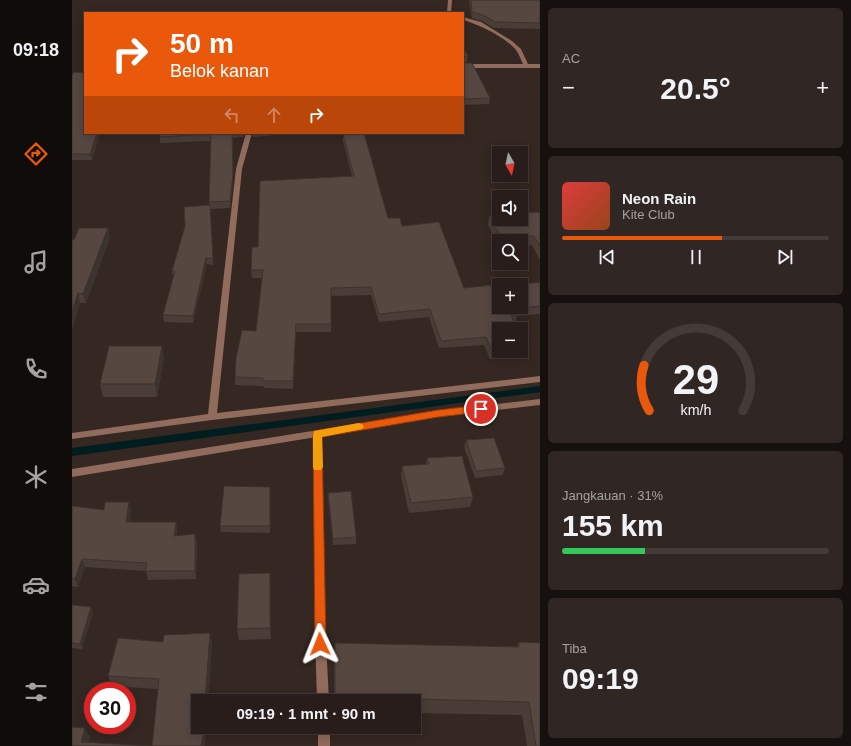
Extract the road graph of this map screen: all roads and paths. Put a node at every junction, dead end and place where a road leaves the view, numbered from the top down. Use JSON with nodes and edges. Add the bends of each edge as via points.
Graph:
{"nodes":[{"id":1,"x":450,"y":0,"type":"edge"},
{"id":2,"x":449,"y":12,"type":"edge"},
{"id":3,"x":464,"y":18,"type":"edge"},
{"id":4,"x":526,"y":65,"type":"junction"},
{"id":5,"x":464,"y":66,"type":"edge"},
{"id":6,"x":540,"y":66,"type":"edge"},
{"id":7,"x":249,"y":134,"type":"edge"},
{"id":8,"x":540,"y":379,"type":"edge"},
{"id":9,"x":540,"y":402,"type":"edge"},
{"id":10,"x":212,"y":417,"type":"junction"},
{"id":11,"x":318,"y":434,"type":"junction"},
{"id":12,"x":72,"y":436,"type":"edge"},
{"id":13,"x":72,"y":473,"type":"edge"},
{"id":14,"x":323,"y":694,"type":"edge"},
{"id":15,"x":324,"y":734,"type":"edge"},
{"id":16,"x":324,"y":746,"type":"edge"}],
"edges":[{"from":1,"to":2,"type":"street"},
{"from":3,"to":4,"type":"street","via":[[479,23],[510,42],[519,50]]},
{"from":4,"to":5,"type":"street"},
{"from":4,"to":6,"type":"street"},
{"from":7,"to":10,"type":"street","via":[[240,163]]},
{"from":8,"to":10,"type":"street"},
{"from":9,"to":11,"type":"street","via":[[438,414]]},
{"from":10,"to":12,"type":"street"},
{"from":11,"to":13,"type":"street"},
{"from":11,"to":14,"type":"street","via":[[319,601]]},
{"from":15,"to":16,"type":"street"}]}
